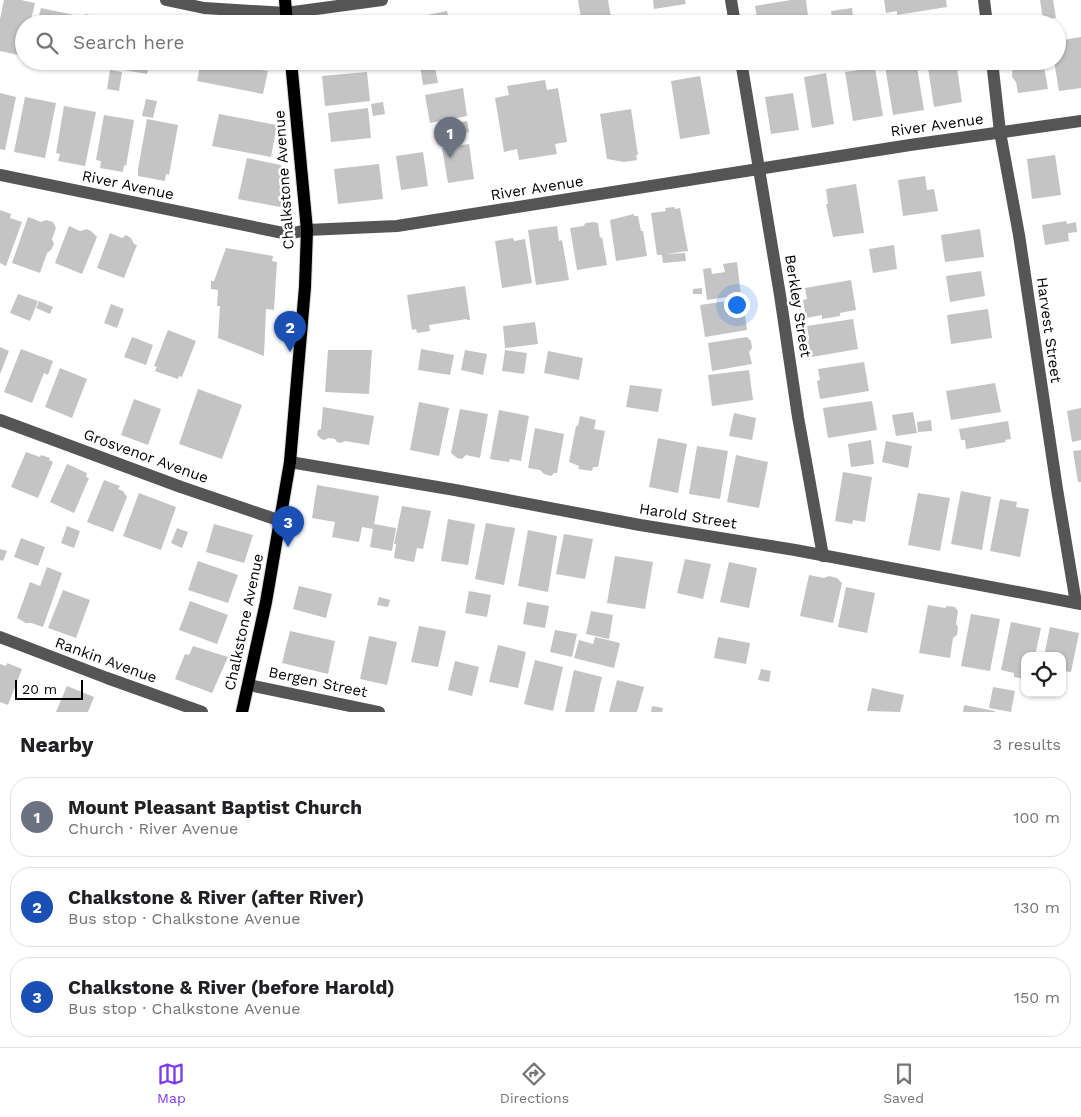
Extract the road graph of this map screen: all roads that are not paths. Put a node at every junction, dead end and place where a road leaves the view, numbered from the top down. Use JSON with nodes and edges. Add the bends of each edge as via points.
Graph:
{"nodes":[{"id":1,"x":166,"y":0,"type":"edge"},
{"id":2,"x":285,"y":0,"type":"edge"},
{"id":3,"x":382,"y":0,"type":"edge"},
{"id":4,"x":731,"y":0,"type":"edge"},
{"id":5,"x":984,"y":0,"type":"edge"},
{"id":6,"x":257,"y":15,"type":"edge"},
{"id":7,"x":287,"y":15,"type":"edge"},
{"id":8,"x":307,"y":15,"type":"edge"},
{"id":9,"x":734,"y":15,"type":"edge"},
{"id":10,"x":986,"y":15,"type":"edge"},
{"id":11,"x":292,"y":70,"type":"edge"},
{"id":12,"x":742,"y":70,"type":"edge"},
{"id":13,"x":993,"y":70,"type":"edge"},
{"id":14,"x":1081,"y":121,"type":"edge"},
{"id":15,"x":1000,"y":132,"type":"junction"},
{"id":16,"x":759,"y":170,"type":"junction"},
{"id":17,"x":0,"y":175,"type":"edge"},
{"id":18,"x":306,"y":230,"type":"junction"},
{"id":19,"x":0,"y":420,"type":"edge"},
{"id":20,"x":290,"y":462,"type":"junction"},
{"id":21,"x":281,"y":521,"type":"junction"},
{"id":22,"x":823,"y":556,"type":"junction"},
{"id":23,"x":1079,"y":603,"type":"edge"},
{"id":24,"x":0,"y":637,"type":"edge"},
{"id":25,"x":249,"y":684,"type":"junction"},
{"id":26,"x":202,"y":712,"type":"edge"},
{"id":27,"x":242,"y":712,"type":"edge"},
{"id":28,"x":379,"y":712,"type":"edge"}],
"edges":[{"from":1,"to":6,"type":"street"},
{"from":2,"to":7,"type":"main road"},
{"from":3,"to":8,"type":"street"},
{"from":4,"to":9,"type":"street"},
{"from":5,"to":10,"type":"street"},
{"from":11,"to":18,"type":"main road","name":"Chalkstone Avenue"},
{"from":12,"to":16,"type":"street","name":"Berkley Street"},
{"from":13,"to":15,"type":"street","name":"Harvest Street"},
{"from":14,"to":15,"type":"street","name":"River Avenue"},
{"from":15,"to":16,"type":"street","name":"River Avenue"},
{"from":15,"to":23,"type":"street","name":"Harvest Street","via":[[1019,234],[1057,489]]},
{"from":16,"to":18,"type":"street","name":"River Avenue","via":[[397,226]]},
{"from":16,"to":22,"type":"street","name":"Berkley Street"},
{"from":17,"to":18,"type":"street","name":"River Avenue","via":[[288,234]]},
{"from":18,"to":20,"type":"main road","name":"Chalkstone Avenue","via":[[305,287]]},
{"from":19,"to":21,"type":"street","name":"Grosvenor Avenue","via":[[181,488]]},
{"from":20,"to":21,"type":"main road","name":"Chalkstone Avenue"},
{"from":20,"to":22,"type":"street","name":"Harold Street"},
{"from":21,"to":25,"type":"main road","name":"Chalkstone Avenue"},
{"from":22,"to":23,"type":"street","name":"Harold Street"},
{"from":24,"to":26,"type":"street","name":"Rankin Avenue"},
{"from":25,"to":27,"type":"main road","name":"Chalkstone Avenue"},
{"from":25,"to":28,"type":"street","name":"Bergen Street"}]}
